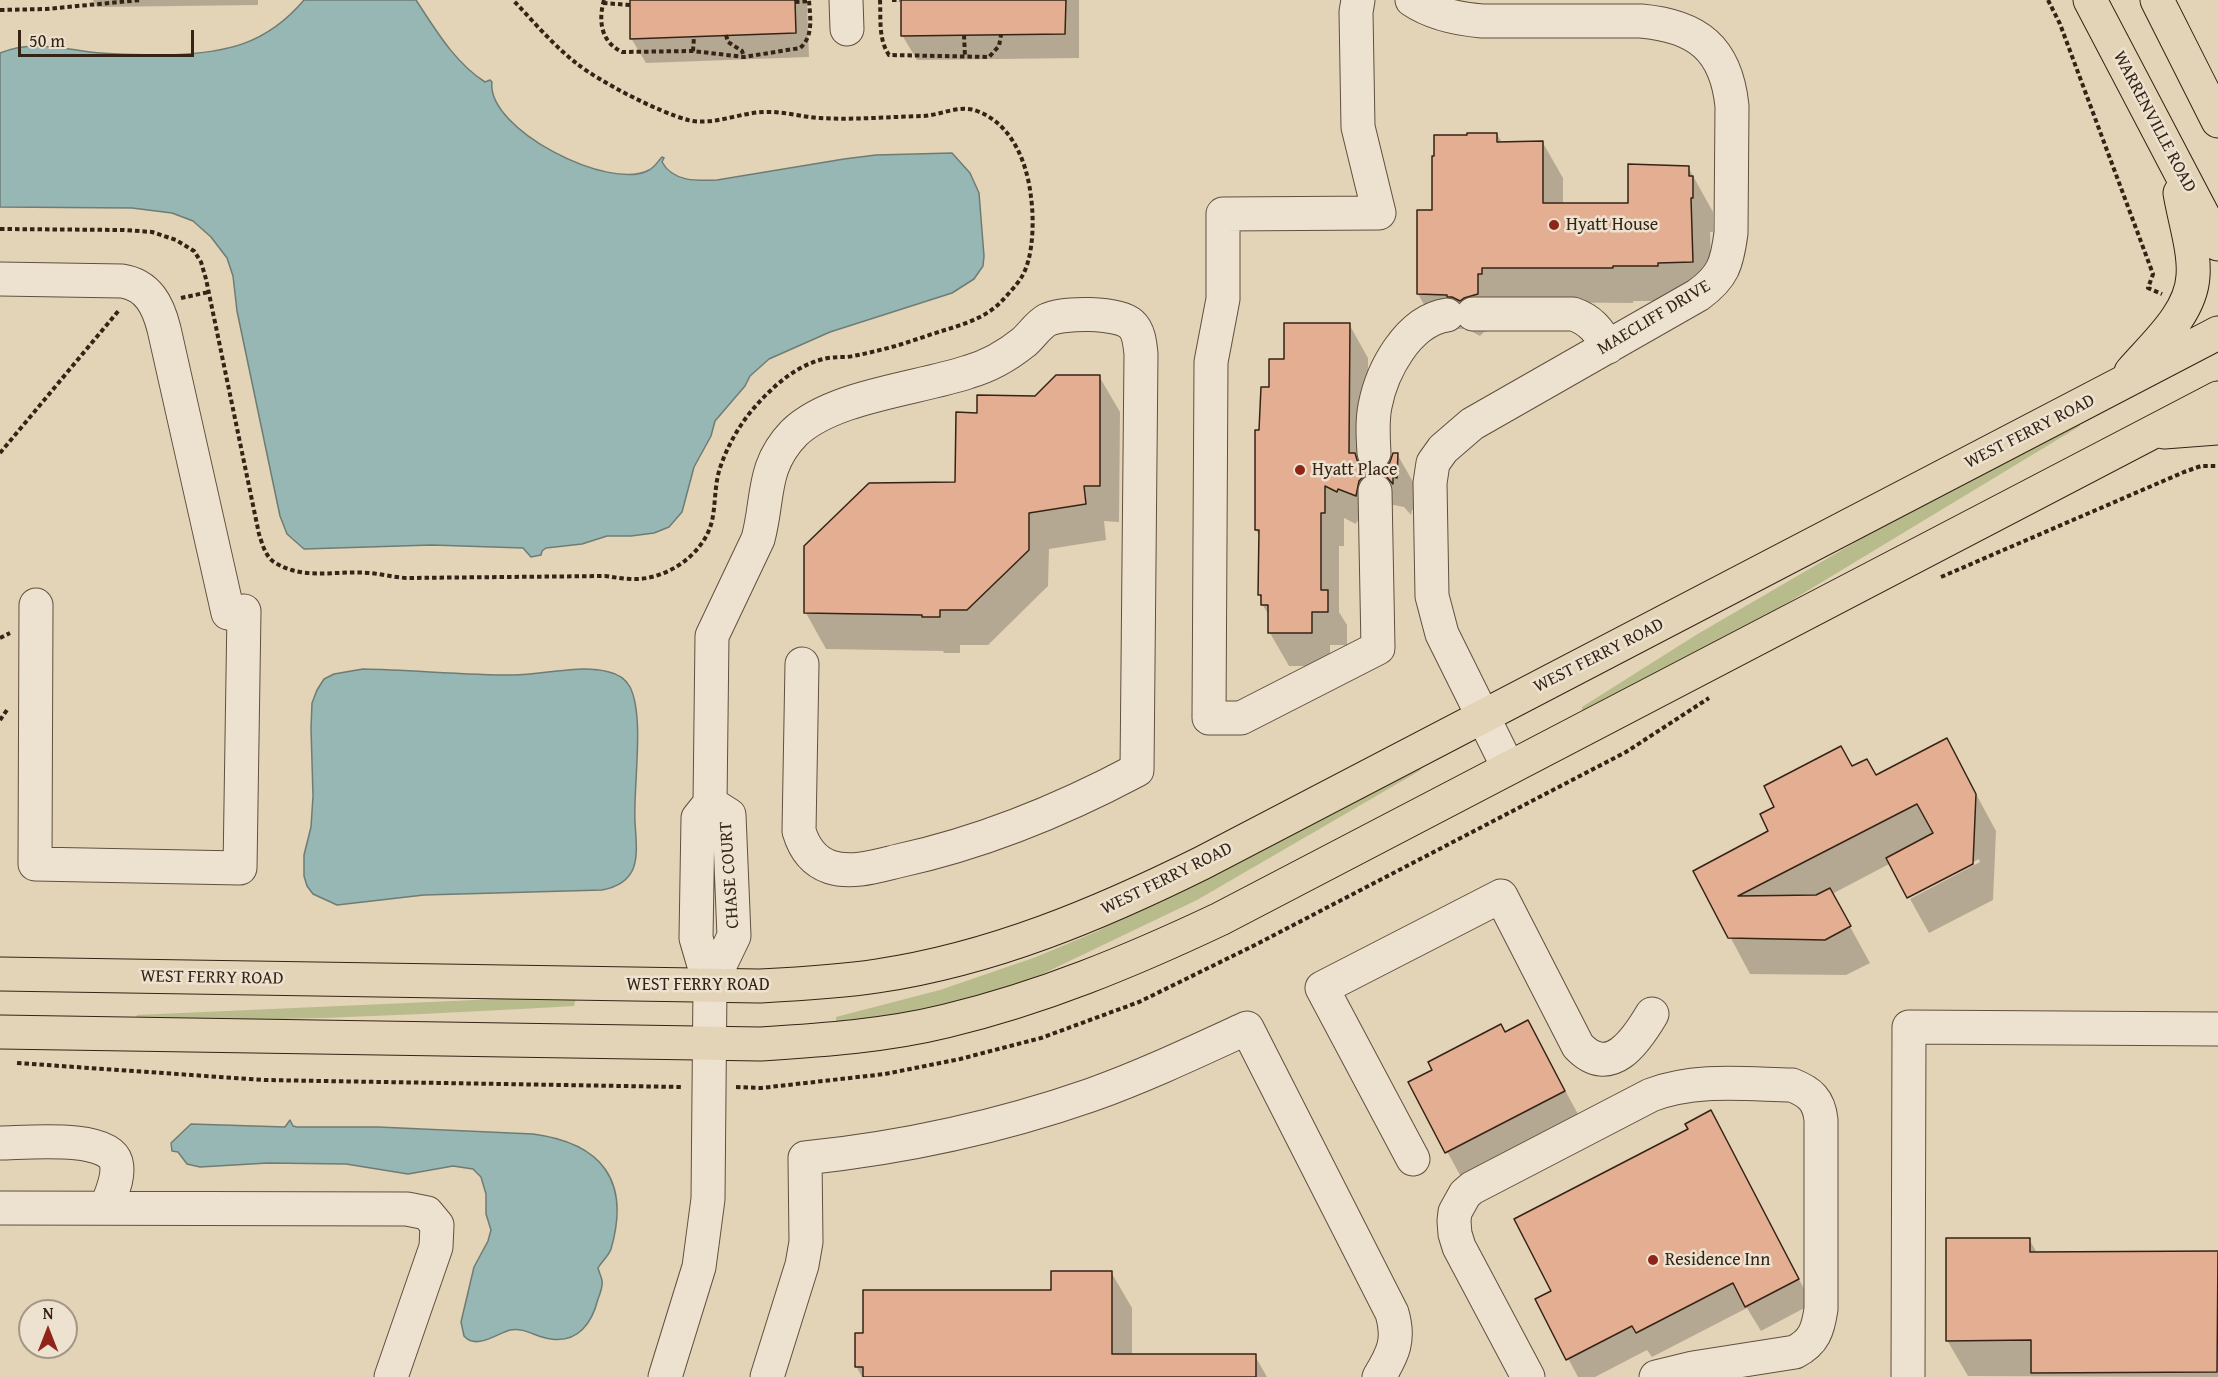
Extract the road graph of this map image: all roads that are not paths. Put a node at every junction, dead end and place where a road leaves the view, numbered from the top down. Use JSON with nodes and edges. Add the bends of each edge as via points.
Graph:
{"nodes":[{"id":1,"x":1358,"y":0,"type":"edge"},
{"id":2,"x":1412,"y":0,"type":"edge"},
{"id":3,"x":2090,"y":0,"type":"edge"},
{"id":4,"x":2157,"y":0,"type":"edge"},
{"id":5,"x":2218,"y":121,"type":"edge"},
{"id":6,"x":2173,"y":159,"type":"junction"},
{"id":7,"x":2218,"y":244,"type":"edge"},
{"id":8,"x":0,"y":279,"type":"edge"},
{"id":9,"x":2218,"y":333,"type":"edge"},
{"id":10,"x":1608,"y":346,"type":"junction"},
{"id":11,"x":2119,"y":386,"type":"junction"},
{"id":12,"x":2218,"y":398,"type":"edge"},
{"id":13,"x":2218,"y":428,"type":"edge"},
{"id":14,"x":2150,"y":434,"type":"junction"},
{"id":15,"x":1374,"y":453,"type":"dead end"},
{"id":16,"x":1375,"y":491,"type":"dead end"},
{"id":17,"x":36,"y":605,"type":"dead end"},
{"id":18,"x":802,"y":664,"type":"dead end"},
{"id":19,"x":1482,"y":717,"type":"junction"},
{"id":20,"x":1508,"y":767,"type":"junction"},
{"id":21,"x":0,"y":974,"type":"edge"},
{"id":22,"x":710,"y":986,"type":"junction"},
{"id":23,"x":1652,"y":1014,"type":"dead end"},
{"id":24,"x":2218,"y":1029,"type":"edge"},
{"id":25,"x":0,"y":1032,"type":"edge"},
{"id":26,"x":708,"y":1045,"type":"junction"},
{"id":27,"x":0,"y":1143,"type":"edge"},
{"id":28,"x":1413,"y":1159,"type":"dead end"},
{"id":29,"x":0,"y":1208,"type":"edge"},
{"id":30,"x":106,"y":1208,"type":"junction"},
{"id":31,"x":391,"y":1377,"type":"edge"},
{"id":32,"x":665,"y":1377,"type":"edge"},
{"id":33,"x":767,"y":1377,"type":"edge"},
{"id":34,"x":1379,"y":1377,"type":"edge"},
{"id":35,"x":1528,"y":1377,"type":"edge"},
{"id":36,"x":1656,"y":1377,"type":"edge"},
{"id":37,"x":1908,"y":1377,"type":"edge"}],
"edges":[{"from":1,"to":16,"type":"street","via":[[1358,127],[1379,213],[1223,214],[1223,298],[1211,363],[1209,718],[1241,718],[1378,648]]},
{"from":2,"to":10,"type":"street","name":"MAECLIFF DRIVE","via":[[1459,19],[1666,23],[1688,32],[1716,52],[1727,78],[1732,106],[1731,233],[1724,268],[1714,284],[1698,296]]},
{"from":3,"to":6,"type":"main road","name":"WARRENVILLE ROAD"},
{"from":4,"to":5,"type":"main road"},
{"from":6,"to":7,"type":"main road","name":"WARRENVILLE ROAD"},
{"from":6,"to":11,"type":"main road","via":[[2193,276],[2186,304]]},
{"from":8,"to":17,"type":"street","via":[[122,281],[142,288],[155,302],[236,612],[240,868],[35,864]]},
{"from":9,"to":11,"type":"main road","name":"WEST FERRY ROAD"},
{"from":10,"to":15,"type":"street","via":[[1594,326],[1573,314],[1460,314],[1434,318],[1413,333],[1386,373],[1375,406]]},
{"from":10,"to":19,"type":"street","name":"MAECLIFF DRIVE","via":[[1472,424],[1443,449],[1434,463],[1430,483],[1432,596],[1442,634]]},
{"from":11,"to":19,"type":"main road","name":"WEST FERRY ROAD"},
{"from":12,"to":14,"type":"main road"},
{"from":13,"to":14,"type":"main road"},
{"from":14,"to":20,"type":"main road"},
{"from":18,"to":22,"type":"street","name":"CHASE COURT","via":[[799,831],[808,851],[833,868],[870,867],[960,845],[1050,812],[1137,770],[1141,354],[1132,325],[1125,320],[1077,314],[1056,317],[986,366],[847,403],[806,424],[787,442],[767,482],[758,539],[712,636],[710,803],[698,818],[696,938]]},
{"from":19,"to":20,"type":"street","name":"MAECLIFF DRIVE"},
{"from":19,"to":22,"type":"main road","name":"WEST FERRY ROAD","via":[[1158,885],[1055,929],[986,952],[877,976]]},
{"from":20,"to":26,"type":"main road","via":[[1220,919],[1081,980],[945,1021],[901,1029],[827,1039]]},
{"from":21,"to":22,"type":"main road","name":"WEST FERRY ROAD"},
{"from":22,"to":26,"type":"street","name":"CHASE COURT"},
{"from":23,"to":28,"type":"street","via":[[1633,1044],[1620,1055],[1599,1058],[1584,1052],[1501,896],[1322,988]]},
{"from":24,"to":37,"type":"street","via":[[1909,1027]]},
{"from":25,"to":26,"type":"main road"},
{"from":26,"to":32,"type":"street","name":"CHASE COURT","via":[[708,1199],[703,1245],[693,1292]]},
{"from":27,"to":30,"type":"street","via":[[80,1143],[106,1150],[113,1156],[117,1175]]},
{"from":29,"to":30,"type":"street"},
{"from":30,"to":31,"type":"street","via":[[407,1209],[428,1213],[437,1225],[436,1247]]},
{"from":33,"to":34,"type":"street","via":[[806,1242],[805,1158],[898,1145],[1034,1113],[1139,1076],[1246,1028],[1392,1313],[1394,1349]]},
{"from":35,"to":36,"type":"street","via":[[1460,1247],[1454,1221],[1465,1194],[1668,1089],[1706,1083],[1792,1085],[1803,1089],[1817,1102],[1821,1120],[1821,1309],[1815,1336],[1795,1352]]}]}
